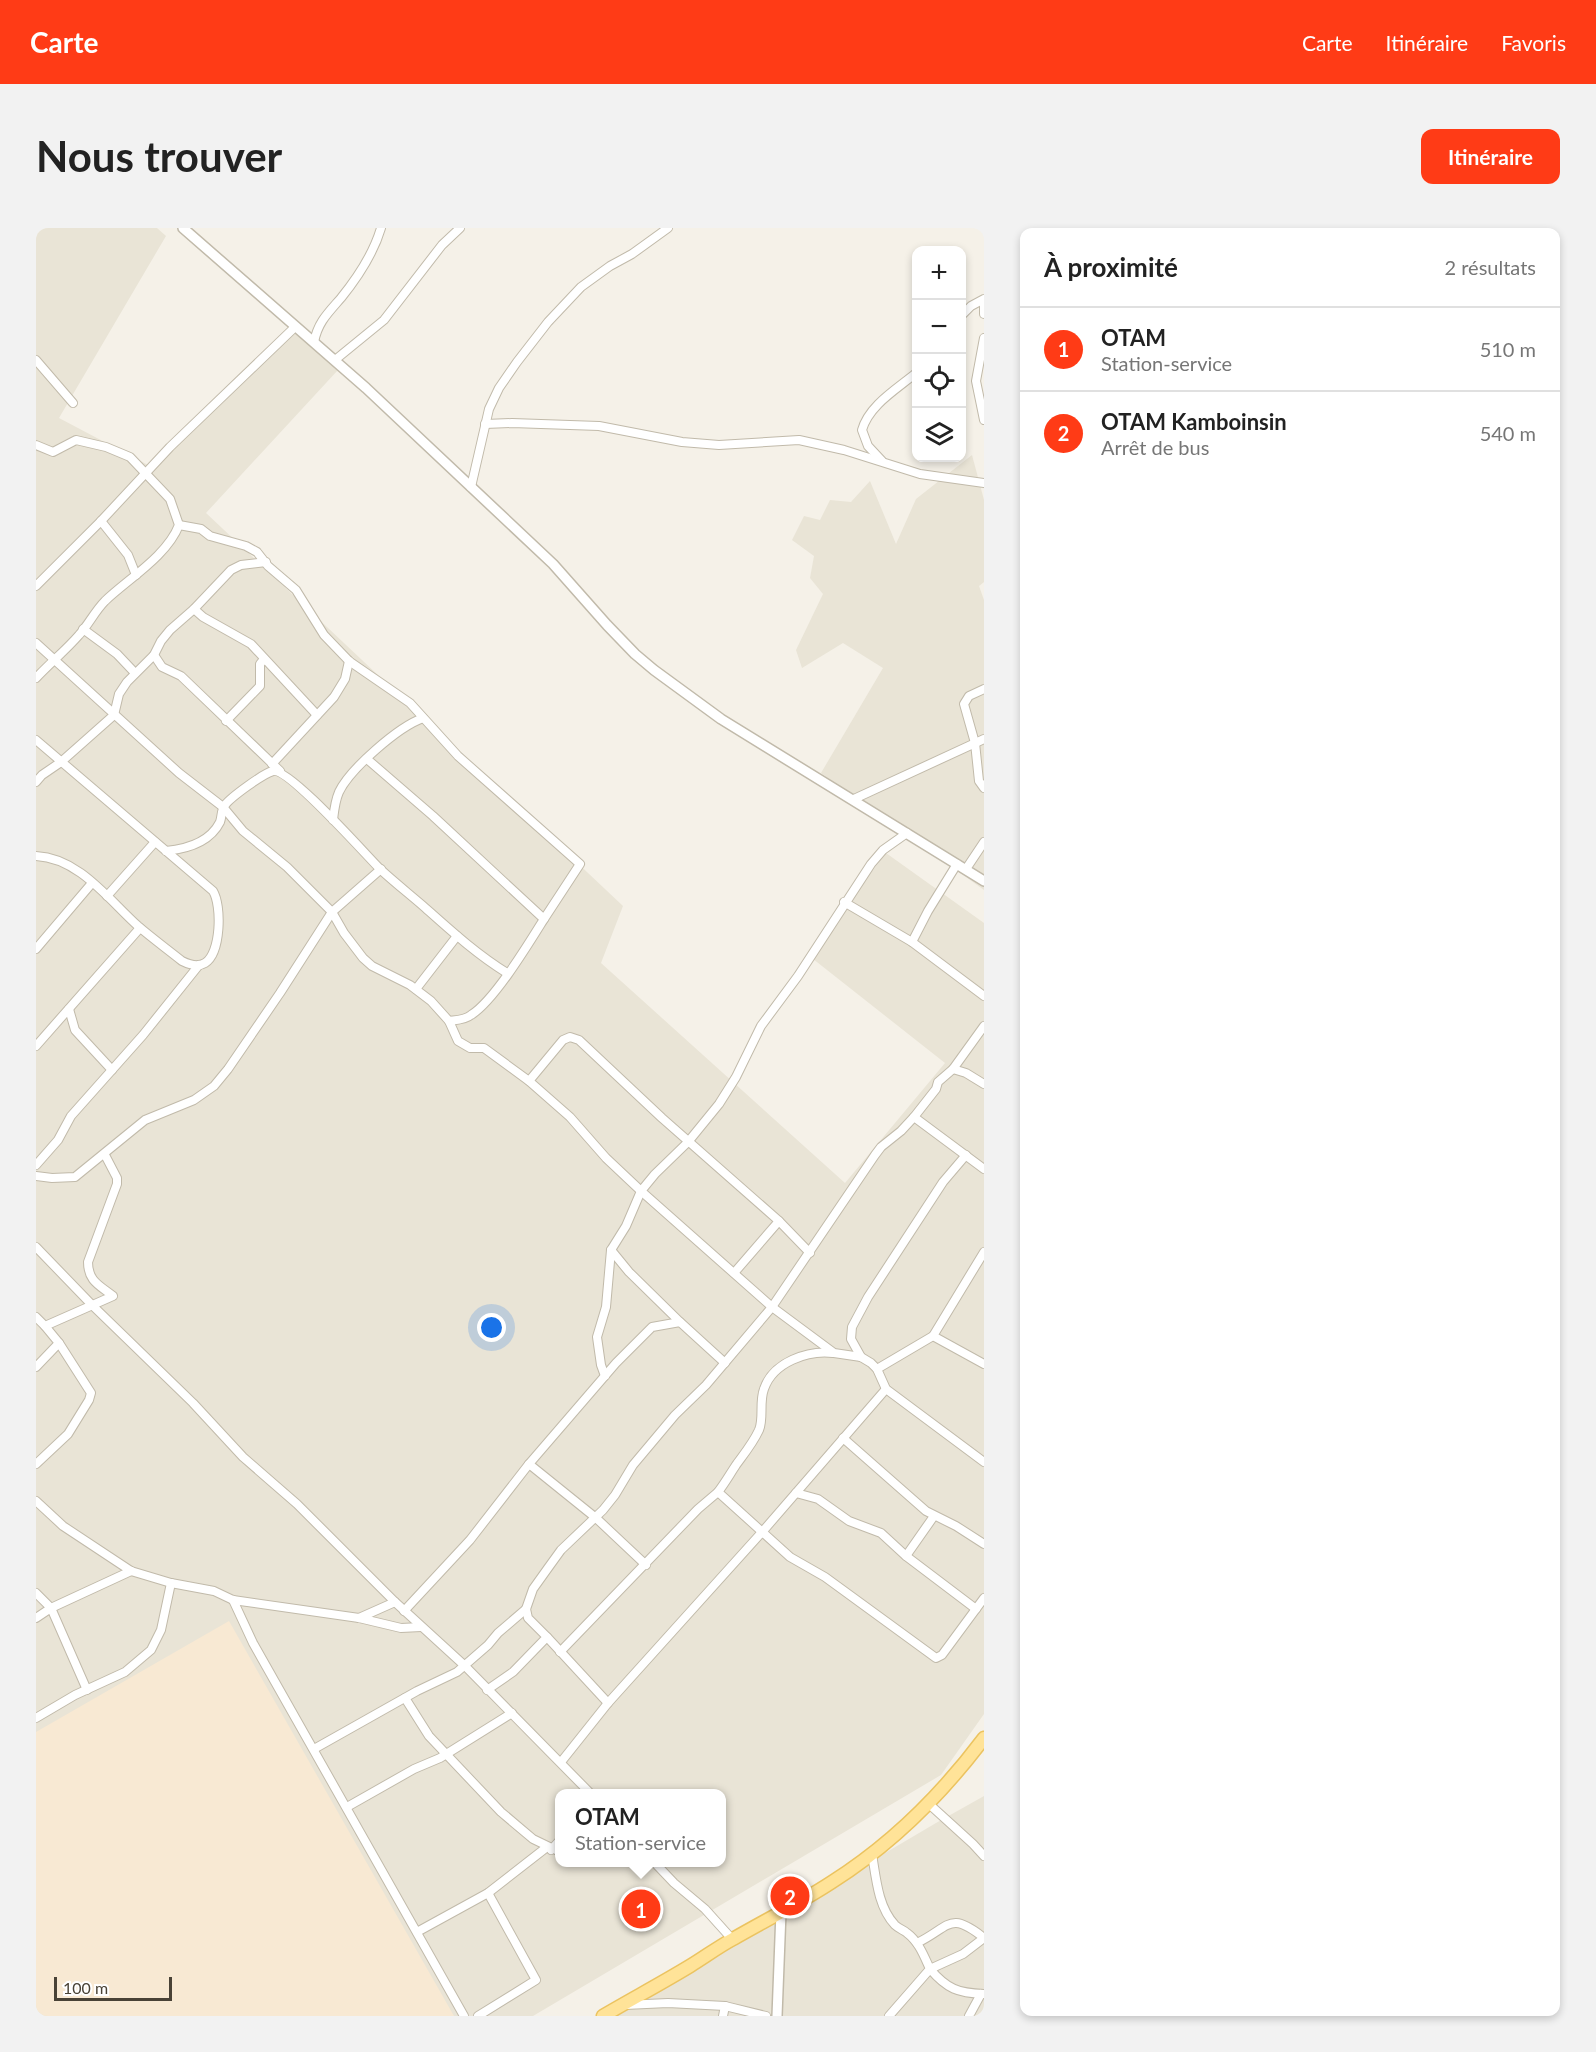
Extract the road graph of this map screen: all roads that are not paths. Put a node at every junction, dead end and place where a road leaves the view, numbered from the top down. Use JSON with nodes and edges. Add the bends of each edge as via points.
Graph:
{"nodes":[{"id":1,"x":183,"y":228,"type":"edge"},
{"id":2,"x":381,"y":228,"type":"edge"},
{"id":3,"x":460,"y":228,"type":"edge"},
{"id":4,"x":668,"y":228,"type":"edge"},
{"id":5,"x":984,"y":299,"type":"edge"},
{"id":6,"x":984,"y":304,"type":"edge"},
{"id":7,"x":966,"y":311,"type":"edge"},
{"id":8,"x":984,"y":314,"type":"edge"},
{"id":9,"x":295,"y":327,"type":"junction"},
{"id":10,"x":984,"y":338,"type":"edge"},
{"id":11,"x":314,"y":342,"type":"junction"},
{"id":12,"x":36,"y":360,"type":"edge"},
{"id":13,"x":335,"y":360,"type":"junction"},
{"id":14,"x":912,"y":376,"type":"edge"},
{"id":15,"x":73,"y":403,"type":"dead end"},
{"id":16,"x":984,"y":420,"type":"edge"},
{"id":17,"x":485,"y":424,"type":"junction"},
{"id":18,"x":36,"y":445,"type":"edge"},
{"id":19,"x":884,"y":463,"type":"junction"},
{"id":20,"x":146,"y":472,"type":"junction"},
{"id":21,"x":984,"y":483,"type":"edge"},
{"id":22,"x":471,"y":487,"type":"junction"},
{"id":23,"x":101,"y":521,"type":"junction"},
{"id":24,"x":179,"y":525,"type":"junction"},
{"id":25,"x":266,"y":562,"type":"junction"},
{"id":26,"x":136,"y":575,"type":"junction"},
{"id":27,"x":36,"y":585,"type":"edge"},
{"id":28,"x":194,"y":609,"type":"junction"},
{"id":29,"x":83,"y":629,"type":"junction"},
{"id":30,"x":36,"y":643,"type":"edge"},
{"id":31,"x":154,"y":655,"type":"junction"},
{"id":32,"x":264,"y":658,"type":"junction"},
{"id":33,"x":54,"y":660,"type":"junction"},
{"id":34,"x":349,"y":661,"type":"junction"},
{"id":35,"x":135,"y":673,"type":"junction"},
{"id":36,"x":36,"y":678,"type":"edge"},
{"id":37,"x":984,"y":690,"type":"edge"},
{"id":38,"x":114,"y":715,"type":"junction"},
{"id":39,"x":317,"y":716,"type":"junction"},
{"id":40,"x":423,"y":718,"type":"junction"},
{"id":41,"x":226,"y":721,"type":"junction"},
{"id":42,"x":984,"y":739,"type":"edge"},
{"id":43,"x":36,"y":740,"type":"edge"},
{"id":44,"x":975,"y":742,"type":"junction"},
{"id":45,"x":367,"y":759,"type":"junction"},
{"id":46,"x":61,"y":762,"type":"junction"},
{"id":47,"x":272,"y":764,"type":"junction"},
{"id":48,"x":280,"y":771,"type":"junction"},
{"id":49,"x":36,"y":782,"type":"edge"},
{"id":50,"x":984,"y":788,"type":"edge"},
{"id":51,"x":854,"y":799,"type":"junction"},
{"id":52,"x":223,"y":807,"type":"junction"},
{"id":53,"x":333,"y":820,"type":"junction"},
{"id":54,"x":907,"y":832,"type":"junction"},
{"id":55,"x":155,"y":842,"type":"junction"},
{"id":56,"x":984,"y":842,"type":"edge"},
{"id":57,"x":166,"y":851,"type":"junction"},
{"id":58,"x":36,"y":856,"type":"edge"},
{"id":59,"x":962,"y":866,"type":"junction"},
{"id":60,"x":381,"y":869,"type":"junction"},
{"id":61,"x":984,"y":880,"type":"edge"},
{"id":62,"x":92,"y":883,"type":"junction"},
{"id":63,"x":107,"y":896,"type":"junction"},
{"id":64,"x":844,"y":902,"type":"junction"},
{"id":65,"x":332,"y":912,"type":"junction"},
{"id":66,"x":544,"y":919,"type":"junction"},
{"id":67,"x":140,"y":928,"type":"junction"},
{"id":68,"x":458,"y":936,"type":"junction"},
{"id":69,"x":912,"y":942,"type":"junction"},
{"id":70,"x":36,"y":949,"type":"edge"},
{"id":71,"x":199,"y":965,"type":"junction"},
{"id":72,"x":507,"y":974,"type":"junction"},
{"id":73,"x":416,"y":989,"type":"junction"},
{"id":74,"x":984,"y":996,"type":"edge"},
{"id":75,"x":69,"y":1009,"type":"junction"},
{"id":76,"x":449,"y":1021,"type":"junction"},
{"id":77,"x":984,"y":1026,"type":"edge"},
{"id":78,"x":36,"y":1046,"type":"edge"},
{"id":79,"x":953,"y":1069,"type":"junction"},
{"id":80,"x":112,"y":1070,"type":"junction"},
{"id":81,"x":529,"y":1081,"type":"junction"},
{"id":82,"x":984,"y":1084,"type":"edge"},
{"id":83,"x":914,"y":1117,"type":"junction"},
{"id":84,"x":688,"y":1142,"type":"junction"},
{"id":85,"x":105,"y":1155,"type":"junction"},
{"id":86,"x":966,"y":1155,"type":"junction"},
{"id":87,"x":36,"y":1165,"type":"edge"},
{"id":88,"x":984,"y":1169,"type":"edge"},
{"id":89,"x":36,"y":1176,"type":"edge"},
{"id":90,"x":641,"y":1191,"type":"junction"},
{"id":91,"x":779,"y":1221,"type":"junction"},
{"id":92,"x":36,"y":1247,"type":"edge"},
{"id":93,"x":611,"y":1250,"type":"junction"},
{"id":94,"x":984,"y":1252,"type":"edge"},
{"id":95,"x":810,"y":1253,"type":"junction"},
{"id":96,"x":734,"y":1272,"type":"junction"},
{"id":97,"x":92,"y":1305,"type":"junction"},
{"id":98,"x":772,"y":1307,"type":"junction"},
{"id":99,"x":36,"y":1317,"type":"edge"},
{"id":100,"x":680,"y":1322,"type":"junction"},
{"id":101,"x":45,"y":1326,"type":"junction"},
{"id":102,"x":933,"y":1336,"type":"junction"},
{"id":103,"x":59,"y":1343,"type":"junction"},
{"id":104,"x":834,"y":1353,"type":"junction"},
{"id":105,"x":861,"y":1357,"type":"junction"},
{"id":106,"x":724,"y":1363,"type":"junction"},
{"id":107,"x":984,"y":1364,"type":"edge"},
{"id":108,"x":36,"y":1367,"type":"edge"},
{"id":109,"x":877,"y":1370,"type":"junction"},
{"id":110,"x":605,"y":1376,"type":"junction"},
{"id":111,"x":886,"y":1389,"type":"junction"},
{"id":112,"x":843,"y":1438,"type":"junction"},
{"id":113,"x":984,"y":1462,"type":"edge"},
{"id":114,"x":36,"y":1464,"type":"edge"},
{"id":115,"x":529,"y":1464,"type":"junction"},
{"id":116,"x":718,"y":1492,"type":"junction"},
{"id":117,"x":796,"y":1493,"type":"junction"},
{"id":118,"x":36,"y":1501,"type":"edge"},
{"id":119,"x":934,"y":1516,"type":"junction"},
{"id":120,"x":596,"y":1518,"type":"junction"},
{"id":121,"x":763,"y":1532,"type":"junction"},
{"id":122,"x":984,"y":1544,"type":"edge"},
{"id":123,"x":906,"y":1556,"type":"junction"},
{"id":124,"x":646,"y":1565,"type":"junction"},
{"id":125,"x":131,"y":1571,"type":"junction"},
{"id":126,"x":171,"y":1583,"type":"junction"},
{"id":127,"x":36,"y":1593,"type":"edge"},
{"id":128,"x":984,"y":1598,"type":"edge"},
{"id":129,"x":233,"y":1600,"type":"junction"},
{"id":130,"x":395,"y":1602,"type":"junction"},
{"id":131,"x":51,"y":1608,"type":"junction"},
{"id":132,"x":976,"y":1609,"type":"junction"},
{"id":133,"x":526,"y":1610,"type":"junction"},
{"id":134,"x":404,"y":1611,"type":"junction"},
{"id":135,"x":36,"y":1618,"type":"edge"},
{"id":136,"x":359,"y":1618,"type":"junction"},
{"id":137,"x":422,"y":1628,"type":"junction"},
{"id":138,"x":547,"y":1637,"type":"junction"},
{"id":139,"x":560,"y":1652,"type":"junction"},
{"id":140,"x":465,"y":1666,"type":"junction"},
{"id":141,"x":87,"y":1690,"type":"junction"},
{"id":142,"x":487,"y":1690,"type":"junction"},
{"id":143,"x":405,"y":1698,"type":"junction"},
{"id":144,"x":608,"y":1703,"type":"junction"},
{"id":145,"x":512,"y":1713,"type":"junction"},
{"id":146,"x":36,"y":1718,"type":"edge"},
{"id":147,"x":984,"y":1738,"type":"edge"},
{"id":148,"x":314,"y":1749,"type":"junction"},
{"id":149,"x":447,"y":1754,"type":"junction"},
{"id":150,"x":561,"y":1762,"type":"junction"},
{"id":151,"x":586,"y":1789,"type":"edge"},
{"id":152,"x":929,"y":1804,"type":"junction"},
{"id":153,"x":347,"y":1807,"type":"junction"},
{"id":154,"x":555,"y":1844,"type":"edge"},
{"id":155,"x":549,"y":1848,"type":"junction"},
{"id":156,"x":555,"y":1850,"type":"edge"},
{"id":157,"x":872,"y":1854,"type":"junction"},
{"id":158,"x":984,"y":1856,"type":"edge"},
{"id":159,"x":658,"y":1867,"type":"edge"},
{"id":160,"x":488,"y":1893,"type":"junction"},
{"id":161,"x":781,"y":1912,"type":"junction"},
{"id":162,"x":417,"y":1932,"type":"junction"},
{"id":163,"x":984,"y":1938,"type":"edge"},
{"id":164,"x":732,"y":1939,"type":"junction"},
{"id":165,"x":917,"y":1943,"type":"junction"},
{"id":166,"x":930,"y":1969,"type":"junction"},
{"id":167,"x":983,"y":1994,"type":"edge"},
{"id":168,"x":621,"y":2005,"type":"junction"},
{"id":169,"x":724,"y":2006,"type":"junction"},
{"id":170,"x":464,"y":2016,"type":"edge"},
{"id":171,"x":478,"y":2016,"type":"edge"},
{"id":172,"x":603,"y":2016,"type":"edge"},
{"id":173,"x":723,"y":2016,"type":"edge"},
{"id":174,"x":766,"y":2016,"type":"edge"},
{"id":175,"x":777,"y":2016,"type":"edge"},
{"id":176,"x":889,"y":2016,"type":"edge"},
{"id":177,"x":969,"y":2016,"type":"edge"}],
"edges":[{"from":1,"to":9,"type":"street"},
{"from":2,"to":11,"type":"street","via":[[366,263],[322,320]]},
{"from":3,"to":13,"type":"street","via":[[442,245],[384,320]]},
{"from":4,"to":17,"type":"street","via":[[568,299],[499,388]]},
{"from":5,"to":7,"type":"street"},
{"from":6,"to":8,"type":"street"},
{"from":9,"to":11,"type":"street"},
{"from":9,"to":20,"type":"street"},
{"from":10,"to":16,"type":"street","via":[[976,381]]},
{"from":11,"to":13,"type":"street"},
{"from":12,"to":15,"type":"street"},
{"from":13,"to":22,"type":"street"},
{"from":14,"to":19,"type":"street","via":[[863,425],[868,446]]},
{"from":17,"to":19,"type":"street","via":[[599,426],[719,445],[799,440]]},
{"from":17,"to":22,"type":"street"},
{"from":18,"to":20,"type":"street","via":[[53,452],[76,440],[106,447],[130,457]]},
{"from":19,"to":21,"type":"street","via":[[920,474]]},
{"from":20,"to":23,"type":"street"},
{"from":20,"to":24,"type":"street","via":[[170,499]]},
{"from":22,"to":51,"type":"street","via":[[553,564],[654,670],[721,718]]},
{"from":23,"to":26,"type":"street","via":[[128,555]]},
{"from":23,"to":27,"type":"street"},
{"from":24,"to":25,"type":"street","via":[[246,546]]},
{"from":24,"to":26,"type":"street","via":[[159,553]]},
{"from":25,"to":28,"type":"street","via":[[235,567]]},
{"from":25,"to":34,"type":"street","via":[[296,590],[324,635]]},
{"from":26,"to":29,"type":"street","via":[[106,600]]},
{"from":28,"to":31,"type":"street","via":[[170,630]]},
{"from":28,"to":32,"type":"street","via":[[251,644]]},
{"from":29,"to":33,"type":"street"},
{"from":29,"to":35,"type":"street"},
{"from":30,"to":33,"type":"street"},
{"from":31,"to":35,"type":"street"},
{"from":31,"to":41,"type":"street","via":[[162,667],[181,676]]},
{"from":32,"to":39,"type":"street"},
{"from":32,"to":41,"type":"street","via":[[260,664],[260,686]]},
{"from":33,"to":36,"type":"street"},
{"from":33,"to":38,"type":"street"},
{"from":34,"to":39,"type":"street","via":[[340,688]]},
{"from":34,"to":40,"type":"street","via":[[403,697]]},
{"from":35,"to":38,"type":"street","via":[[119,694]]},
{"from":37,"to":44,"type":"street","via":[[969,696],[964,704]]},
{"from":38,"to":46,"type":"street"},
{"from":38,"to":52,"type":"street"},
{"from":39,"to":47,"type":"street"},
{"from":40,"to":45,"type":"street","via":[[391,735]]},
{"from":40,"to":66,"type":"street","via":[[458,756],[580,864]]},
{"from":41,"to":47,"type":"street"},
{"from":42,"to":44,"type":"street"},
{"from":43,"to":46,"type":"street"},
{"from":44,"to":50,"type":"street","via":[[979,781]]},
{"from":44,"to":51,"type":"street"},
{"from":45,"to":53,"type":"street","via":[[339,792]]},
{"from":45,"to":66,"type":"street"},
{"from":46,"to":49,"type":"street"},
{"from":46,"to":55,"type":"street"},
{"from":47,"to":48,"type":"street"},
{"from":48,"to":52,"type":"street","via":[[261,776]]},
{"from":48,"to":53,"type":"street"},
{"from":51,"to":54,"type":"street"},
{"from":52,"to":57,"type":"street","via":[[213,832],[194,844]]},
{"from":52,"to":65,"type":"street","via":[[243,831]]},
{"from":53,"to":60,"type":"street"},
{"from":54,"to":59,"type":"street"},
{"from":54,"to":64,"type":"street","via":[[883,850]]},
{"from":55,"to":57,"type":"street"},
{"from":55,"to":63,"type":"street"},
{"from":56,"to":59,"type":"street"},
{"from":57,"to":71,"type":"street","via":[[217,897],[217,937],[209,958]]},
{"from":58,"to":62,"type":"street","via":[[64,862]]},
{"from":59,"to":61,"type":"street"},
{"from":59,"to":69,"type":"street","via":[[928,910]]},
{"from":60,"to":65,"type":"street"},
{"from":60,"to":68,"type":"street"},
{"from":62,"to":63,"type":"street"},
{"from":62,"to":70,"type":"street"},
{"from":63,"to":67,"type":"street"},
{"from":64,"to":69,"type":"street"},
{"from":64,"to":84,"type":"street","via":[[761,1026],[719,1104]]},
{"from":65,"to":73,"type":"street","via":[[363,958]]},
{"from":65,"to":85,"type":"street","via":[[219,1080],[194,1100],[145,1120]]},
{"from":66,"to":72,"type":"street"},
{"from":67,"to":71,"type":"street","via":[[182,961]]},
{"from":67,"to":75,"type":"street"},
{"from":68,"to":72,"type":"street"},
{"from":68,"to":73,"type":"street"},
{"from":69,"to":74,"type":"street"},
{"from":71,"to":80,"type":"street"},
{"from":72,"to":76,"type":"street","via":[[471,1016]]},
{"from":73,"to":76,"type":"street"},
{"from":75,"to":78,"type":"street"},
{"from":75,"to":80,"type":"street","via":[[75,1030]]},
{"from":76,"to":81,"type":"street","via":[[463,1044],[484,1048]]},
{"from":77,"to":79,"type":"street"},
{"from":79,"to":82,"type":"street"},
{"from":79,"to":83,"type":"street","via":[[942,1077]]},
{"from":80,"to":87,"type":"street","via":[[71,1116],[58,1140]]},
{"from":81,"to":84,"type":"street","via":[[563,1040],[579,1040]]},
{"from":81,"to":90,"type":"street","via":[[570,1117]]},
{"from":83,"to":86,"type":"street"},
{"from":83,"to":95,"type":"street","via":[[882,1147]]},
{"from":84,"to":90,"type":"street"},
{"from":84,"to":91,"type":"street"},
{"from":85,"to":89,"type":"street","via":[[71,1178]]},
{"from":85,"to":97,"type":"street","via":[[117,1184],[88,1262],[88,1272],[113,1296]]},
{"from":86,"to":88,"type":"street"},
{"from":86,"to":105,"type":"street","via":[[922,1214],[852,1327],[851,1339]]},
{"from":90,"to":93,"type":"street"},
{"from":90,"to":96,"type":"street"},
{"from":91,"to":95,"type":"street"},
{"from":91,"to":96,"type":"street"},
{"from":92,"to":97,"type":"street"},
{"from":93,"to":100,"type":"street"},
{"from":93,"to":110,"type":"street","via":[[606,1307],[597,1336]]},
{"from":94,"to":102,"type":"street"},
{"from":95,"to":98,"type":"street"},
{"from":96,"to":98,"type":"street"},
{"from":97,"to":101,"type":"street"},
{"from":97,"to":130,"type":"street"},
{"from":98,"to":104,"type":"street"},
{"from":98,"to":106,"type":"street"},
{"from":99,"to":101,"type":"street"},
{"from":100,"to":106,"type":"street"},
{"from":100,"to":110,"type":"street","via":[[652,1327]]},
{"from":101,"to":103,"type":"street"},
{"from":102,"to":107,"type":"street"},
{"from":102,"to":109,"type":"street"},
{"from":103,"to":108,"type":"street"},
{"from":103,"to":114,"type":"street","via":[[88,1385],[90,1400],[62,1440]]},
{"from":104,"to":105,"type":"street"},
{"from":104,"to":116,"type":"street","via":[[820,1351],[793,1359],[772,1377],[764,1389],[760,1428]]},
{"from":105,"to":109,"type":"street"},
{"from":106,"to":120,"type":"street","via":[[640,1456]]},
{"from":109,"to":111,"type":"street"},
{"from":110,"to":115,"type":"street"},
{"from":111,"to":112,"type":"street"},
{"from":111,"to":113,"type":"street"},
{"from":112,"to":117,"type":"street"},
{"from":112,"to":119,"type":"street"},
{"from":115,"to":120,"type":"street"},
{"from":115,"to":134,"type":"street","via":[[470,1540]]},
{"from":116,"to":121,"type":"street"},
{"from":116,"to":124,"type":"street"},
{"from":117,"to":121,"type":"street"},
{"from":117,"to":123,"type":"street","via":[[818,1499],[849,1521],[881,1533]]},
{"from":118,"to":125,"type":"street","via":[[63,1526]]},
{"from":119,"to":122,"type":"street"},
{"from":119,"to":123,"type":"street"},
{"from":120,"to":124,"type":"street"},
{"from":120,"to":133,"type":"street","via":[[561,1550],[533,1589]]},
{"from":121,"to":132,"type":"street","via":[[790,1557],[825,1577],[936,1658]]},
{"from":121,"to":144,"type":"street"},
{"from":123,"to":132,"type":"street"},
{"from":124,"to":139,"type":"street"},
{"from":125,"to":126,"type":"street"},
{"from":125,"to":131,"type":"street"},
{"from":126,"to":129,"type":"street","via":[[214,1591]]},
{"from":126,"to":141,"type":"street","via":[[161,1630],[151,1650],[125,1672]]},
{"from":127,"to":131,"type":"street"},
{"from":128,"to":132,"type":"street"},
{"from":129,"to":136,"type":"street"},
{"from":129,"to":148,"type":"street"},
{"from":130,"to":134,"type":"street"},
{"from":130,"to":136,"type":"street"},
{"from":131,"to":135,"type":"street"},
{"from":131,"to":141,"type":"street"},
{"from":133,"to":138,"type":"street","via":[[528,1618]]},
{"from":133,"to":140,"type":"street"},
{"from":134,"to":137,"type":"street"},
{"from":136,"to":137,"type":"street","via":[[401,1628]]},
{"from":137,"to":140,"type":"street"},
{"from":138,"to":139,"type":"street"},
{"from":138,"to":142,"type":"street","via":[[513,1672]]},
{"from":139,"to":144,"type":"street"},
{"from":140,"to":142,"type":"street"},
{"from":140,"to":143,"type":"street"},
{"from":141,"to":146,"type":"street"},
{"from":142,"to":145,"type":"street"},
{"from":143,"to":148,"type":"street"},
{"from":143,"to":149,"type":"street","via":[[424,1730]]},
{"from":144,"to":150,"type":"street"},
{"from":145,"to":149,"type":"street"},
{"from":145,"to":150,"type":"street"},
{"from":147,"to":152,"type":"main road"},
{"from":148,"to":153,"type":"street"},
{"from":149,"to":153,"type":"street"},
{"from":149,"to":155,"type":"street","via":[[501,1812]]},
{"from":150,"to":151,"type":"street"},
{"from":152,"to":157,"type":"main road"},
{"from":152,"to":158,"type":"street"},
{"from":153,"to":162,"type":"street"},
{"from":154,"to":155,"type":"street"},
{"from":155,"to":156,"type":"street"},
{"from":155,"to":160,"type":"street"},
{"from":157,"to":161,"type":"main road"},
{"from":157,"to":165,"type":"street","via":[[882,1903],[896,1925]]},
{"from":159,"to":164,"type":"street"},
{"from":160,"to":162,"type":"street"},
{"from":160,"to":171,"type":"street","via":[[536,1980]]},
{"from":161,"to":164,"type":"main road"},
{"from":161,"to":175,"type":"street"},
{"from":162,"to":170,"type":"street"},
{"from":163,"to":165,"type":"street","via":[[957,1922]]},
{"from":163,"to":166,"type":"street","via":[[963,1954]]},
{"from":164,"to":168,"type":"main road"},
{"from":165,"to":166,"type":"street"},
{"from":166,"to":167,"type":"street","via":[[952,1990]]},
{"from":166,"to":176,"type":"street"},
{"from":167,"to":177,"type":"street"},
{"from":168,"to":169,"type":"street"},
{"from":168,"to":172,"type":"main road"},
{"from":169,"to":173,"type":"street"},
{"from":169,"to":174,"type":"street"}]}
